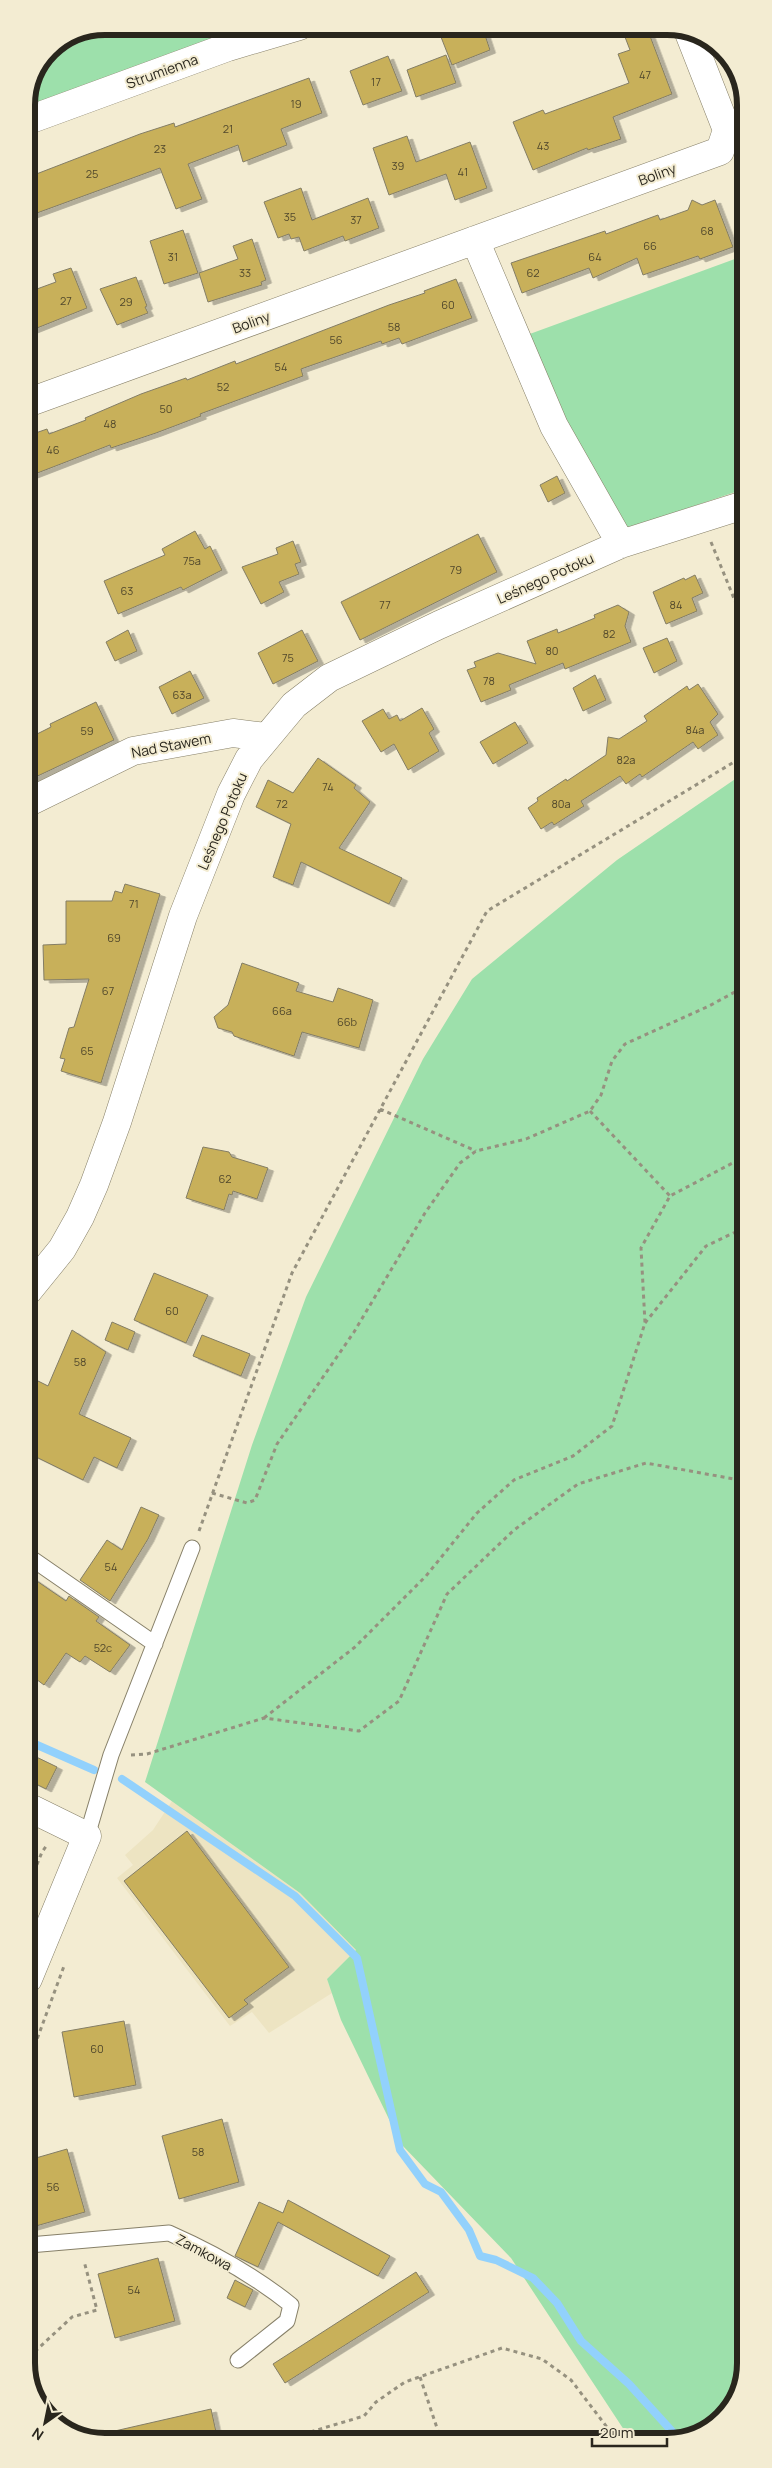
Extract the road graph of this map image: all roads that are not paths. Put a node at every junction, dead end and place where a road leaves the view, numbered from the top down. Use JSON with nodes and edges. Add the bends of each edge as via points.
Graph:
{"nodes":[{"id":1,"x":269,"y":35,"type":"edge"},
{"id":2,"x":691,"y":39,"type":"edge"},
{"id":3,"x":35,"y":119,"type":"edge"},
{"id":4,"x":475,"y":240,"type":"junction"},
{"id":5,"x":35,"y":400,"type":"edge"},
{"id":6,"x":737,"y":508,"type":"edge"},
{"id":7,"x":621,"y":544,"type":"junction"},
{"id":8,"x":266,"y":737,"type":"junction"},
{"id":9,"x":35,"y":799,"type":"edge"},
{"id":10,"x":35,"y":1282,"type":"edge"},
{"id":11,"x":192,"y":1548,"type":"road end"},
{"id":12,"x":35,"y":1561,"type":"edge"},
{"id":13,"x":155,"y":1644,"type":"junction"},
{"id":14,"x":35,"y":1813,"type":"edge"},
{"id":15,"x":75,"y":1830,"type":"junction"},
{"id":16,"x":35,"y":1957,"type":"edge"},
{"id":17,"x":35,"y":2244,"type":"edge"},
{"id":18,"x":238,"y":2360,"type":"dead end"}],
"edges":[{"from":1,"to":3,"type":"street","name":"Strumienna"},
{"from":2,"to":4,"type":"street","name":"Boliny","via":[[727,130],[720,151]]},
{"from":4,"to":5,"type":"street","name":"Boliny"},
{"from":4,"to":7,"type":"street","via":[[554,426]]},
{"from":6,"to":7,"type":"street","name":"Leśnego Potoku"},
{"from":7,"to":8,"type":"street","name":"Leśnego Potoku","via":[[329,678],[294,705]]},
{"from":8,"to":9,"type":"street","name":"Nad Stawem","via":[[233,734],[133,751]]},
{"from":8,"to":10,"type":"street","name":"Leśnego Potoku","via":[[231,794],[183,916],[94,1185],[62,1249]]},
{"from":11,"to":13,"type":"lane"},
{"from":12,"to":13,"type":"lane"},
{"from":13,"to":15,"type":"lane","via":[[111,1755]]},
{"from":14,"to":15,"type":"street"},
{"from":15,"to":16,"type":"street"},
{"from":17,"to":18,"type":"lane","name":"Zamkowa","via":[[169,2233],[265,2284],[290,2305],[287,2321]]}]}
